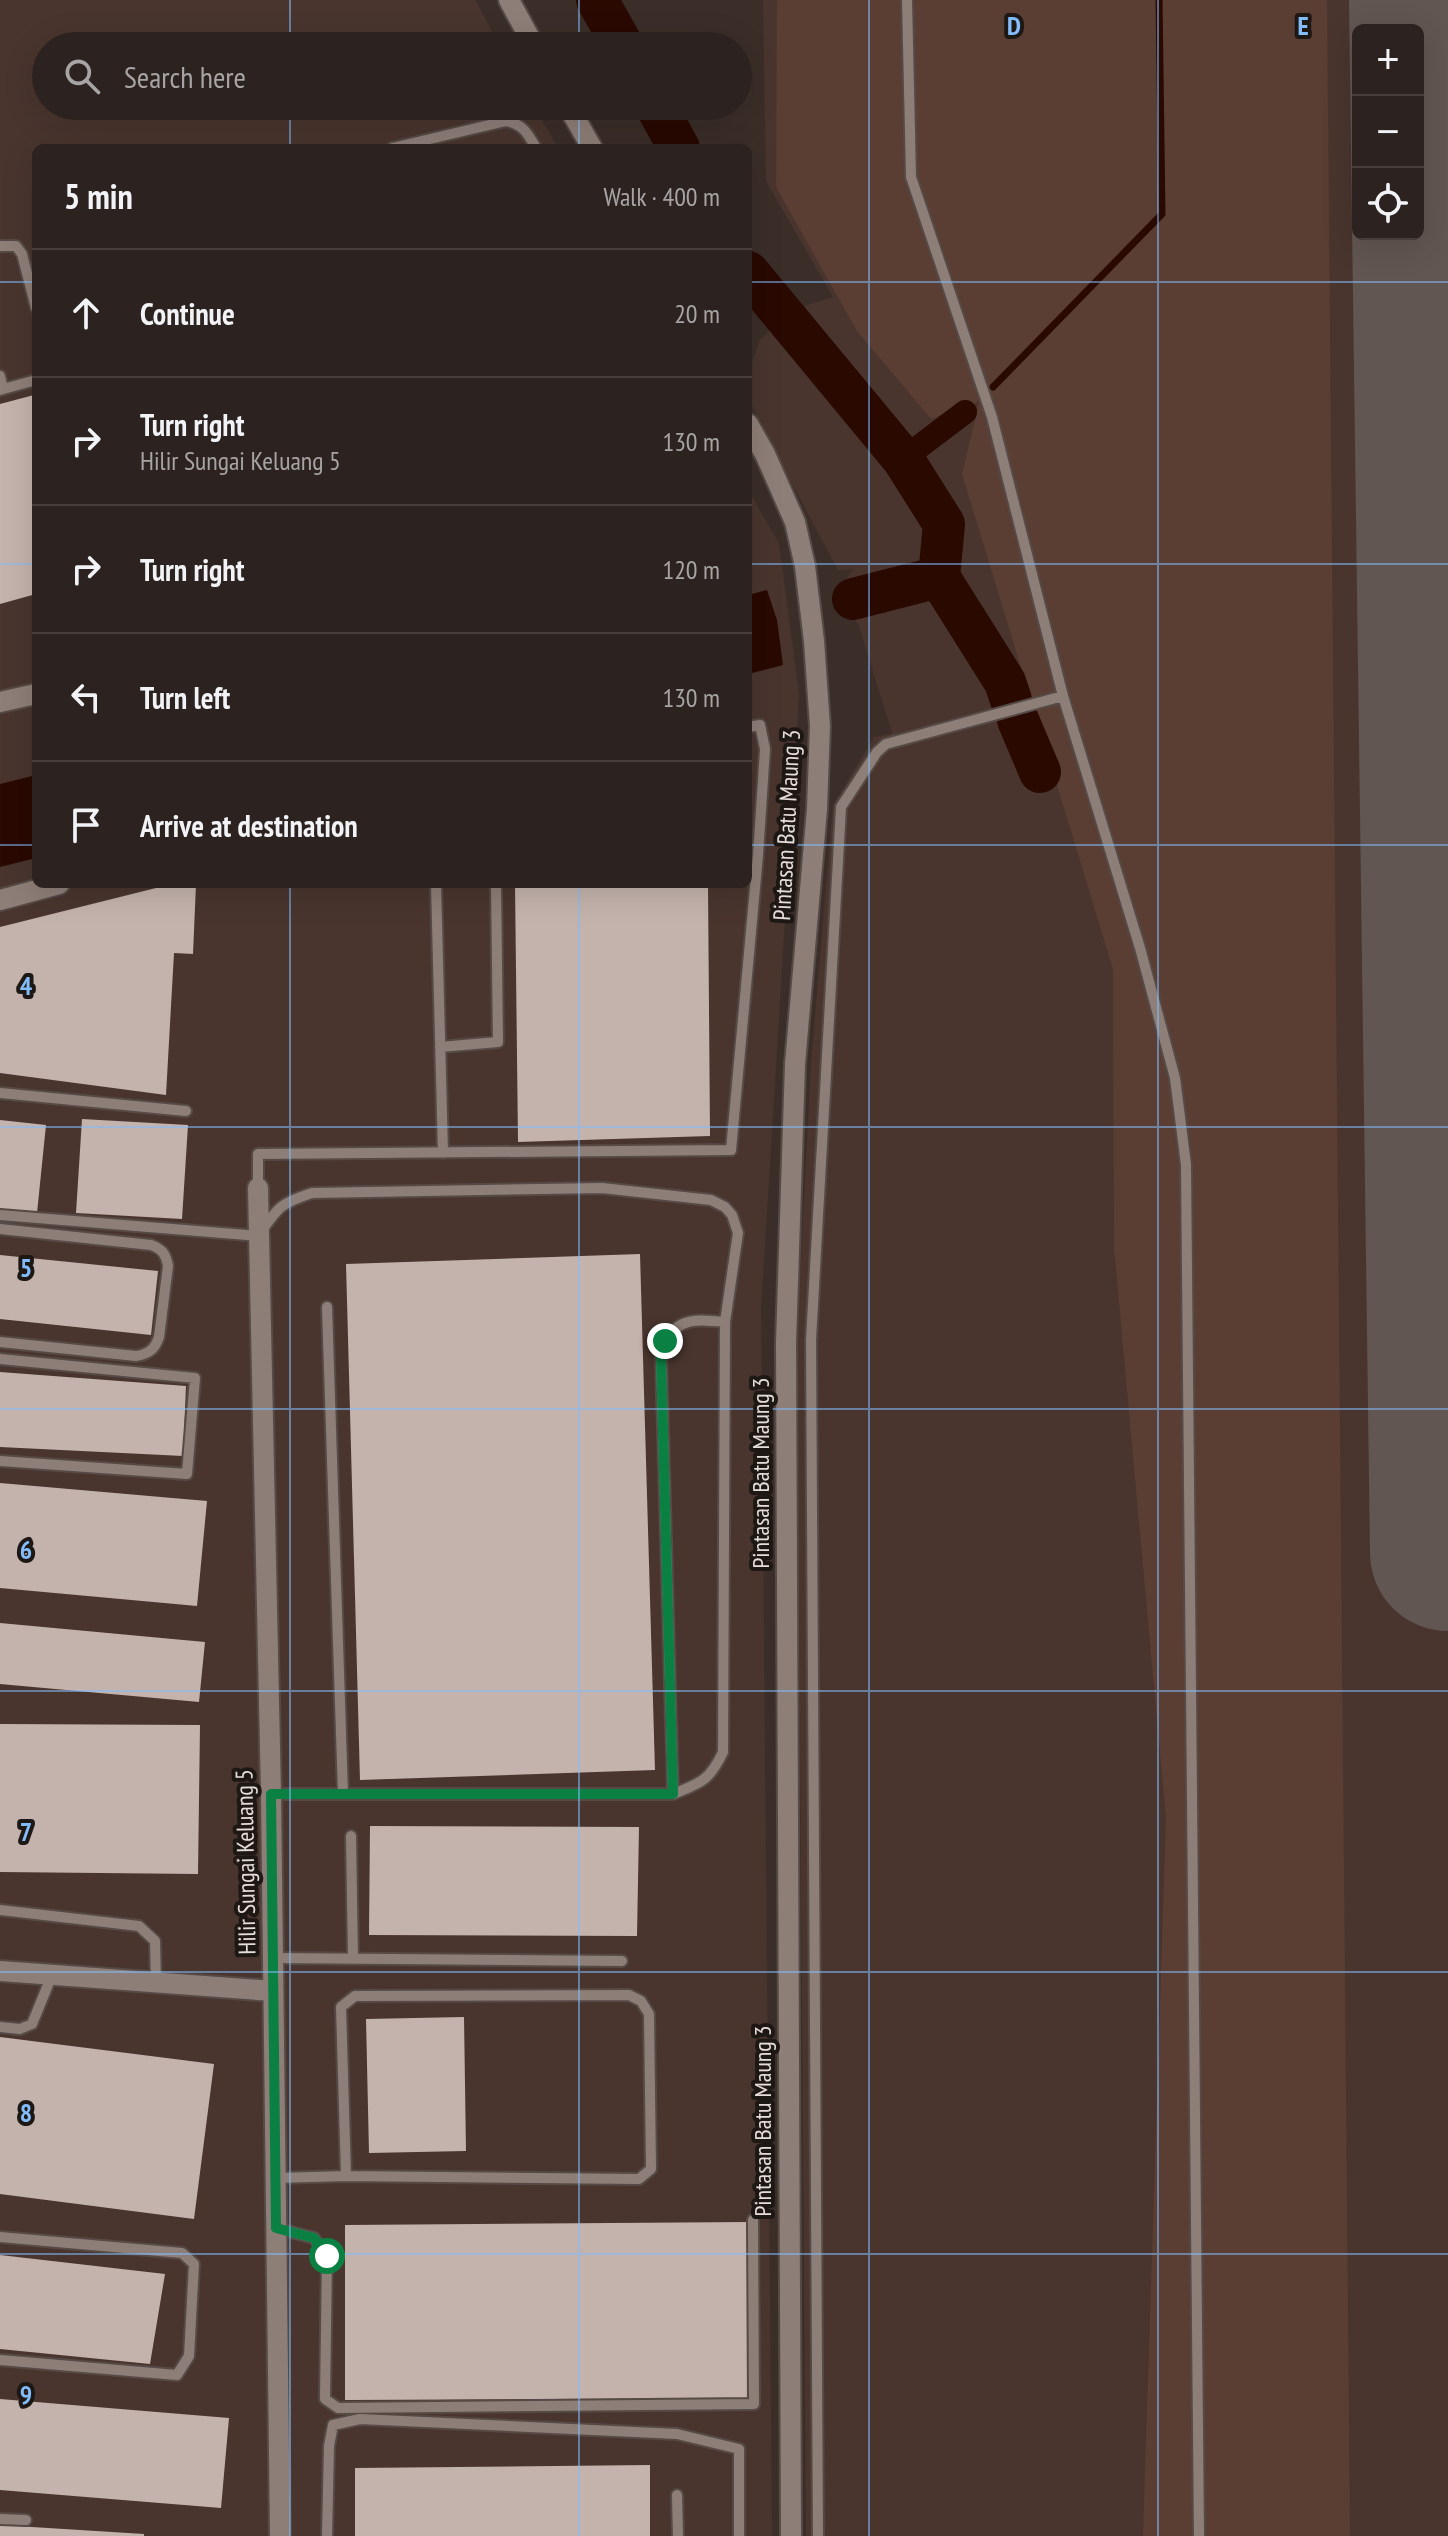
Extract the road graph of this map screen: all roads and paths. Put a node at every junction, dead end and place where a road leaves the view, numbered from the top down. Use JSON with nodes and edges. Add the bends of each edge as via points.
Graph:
{"nodes":[{"id":1,"x":509,"y":0,"type":"edge"},
{"id":2,"x":907,"y":0,"type":"edge"},
{"id":3,"x":526,"y":32,"type":"edge"},
{"id":4,"x":576,"y":120,"type":"edge"},
{"id":5,"x":409,"y":144,"type":"edge"},
{"id":6,"x":534,"y":144,"type":"edge"},
{"id":7,"x":590,"y":144,"type":"edge"},
{"id":8,"x":0,"y":246,"type":"edge"},
{"id":9,"x":32,"y":293,"type":"edge"},
{"id":10,"x":0,"y":376,"type":"edge"},
{"id":11,"x":32,"y":381,"type":"edge"},
{"id":12,"x":2,"y":389,"type":"edge"},
{"id":13,"x":752,"y":431,"type":"edge"},
{"id":14,"x":32,"y":695,"type":"edge"},
{"id":15,"x":1063,"y":696,"type":"junction"},
{"id":16,"x":0,"y":702,"type":"edge"},
{"id":17,"x":752,"y":726,"type":"edge"},
{"id":18,"x":44,"y":888,"type":"edge"},
{"id":19,"x":436,"y":888,"type":"edge"},
{"id":20,"x":496,"y":888,"type":"edge"},
{"id":21,"x":0,"y":900,"type":"edge"},
{"id":22,"x":440,"y":1047,"type":"junction"},
{"id":23,"x":0,"y":1093,"type":"edge"},
{"id":24,"x":186,"y":1111,"type":"dead end"},
{"id":25,"x":443,"y":1153,"type":"junction"},
{"id":26,"x":258,"y":1188,"type":"joint"},
{"id":27,"x":0,"y":1215,"type":"edge"},
{"id":28,"x":0,"y":1229,"type":"edge"},
{"id":29,"x":258,"y":1236,"type":"junction"},
{"id":30,"x":327,"y":1307,"type":"dead end"},
{"id":31,"x":725,"y":1322,"type":"junction"},
{"id":32,"x":0,"y":1342,"type":"edge"},
{"id":33,"x":0,"y":1359,"type":"edge"},
{"id":34,"x":0,"y":1461,"type":"edge"},
{"id":35,"x":271,"y":1794,"type":"junction"},
{"id":36,"x":343,"y":1794,"type":"junction"},
{"id":37,"x":673,"y":1794,"type":"junction"},
{"id":38,"x":351,"y":1836,"type":"dead end"},
{"id":39,"x":0,"y":1910,"type":"edge"},
{"id":40,"x":273,"y":1958,"type":"junction"},
{"id":41,"x":353,"y":1959,"type":"junction"},
{"id":42,"x":622,"y":1961,"type":"dead end"},
{"id":43,"x":0,"y":1971,"type":"edge"},
{"id":44,"x":52,"y":1975,"type":"junction"},
{"id":45,"x":156,"y":1983,"type":"junction"},
{"id":46,"x":273,"y":1991,"type":"junction"},
{"id":47,"x":0,"y":2027,"type":"edge"},
{"id":48,"x":346,"y":2176,"type":"junction"},
{"id":49,"x":276,"y":2178,"type":"junction"},
{"id":50,"x":753,"y":2220,"type":"dead end"},
{"id":51,"x":276,"y":2228,"type":"junction"},
{"id":52,"x":0,"y":2237,"type":"edge"},
{"id":53,"x":0,"y":2360,"type":"edge"},
{"id":54,"x":677,"y":2495,"type":"dead end"},
{"id":55,"x":0,"y":2519,"type":"edge"},
{"id":56,"x":26,"y":2520,"type":"dead end"},
{"id":57,"x":280,"y":2536,"type":"edge"},
{"id":58,"x":327,"y":2536,"type":"edge"},
{"id":59,"x":678,"y":2536,"type":"edge"},
{"id":60,"x":739,"y":2536,"type":"edge"},
{"id":61,"x":791,"y":2536,"type":"edge"},
{"id":62,"x":818,"y":2536,"type":"edge"},
{"id":63,"x":1199,"y":2536,"type":"edge"}],
"edges":[{"from":1,"to":3,"type":"street"},
{"from":2,"to":15,"type":"lane","via":[[911,177],[992,417]]},
{"from":4,"to":7,"type":"street"},
{"from":5,"to":6,"type":"lane","via":[[506,121],[517,123]]},
{"from":8,"to":9,"type":"lane","via":[[16,246],[22,254]]},
{"from":10,"to":12,"type":"lane"},
{"from":11,"to":12,"type":"lane"},
{"from":13,"to":61,"type":"street","name":"Pintasan Batu Maung 3","via":[[795,522],[805,566],[820,726],[795,1064],[786,1343]]},
{"from":14,"to":16,"type":"street"},
{"from":15,"to":62,"type":"lane","via":[[886,744],[841,807],[811,1340]]},
{"from":15,"to":63,"type":"lane","via":[[1175,1078],[1186,1165]]},
{"from":17,"to":25,"type":"lane","via":[[760,725],[765,749],[731,1150]]},
{"from":18,"to":21,"type":"street"},
{"from":19,"to":22,"type":"lane"},
{"from":20,"to":22,"type":"lane","via":[[498,1042]]},
{"from":22,"to":25,"type":"lane"},
{"from":23,"to":24,"type":"lane"},
{"from":25,"to":26,"type":"lane","via":[[258,1154]]},
{"from":26,"to":29,"type":"street","name":"Hilir Sungai Keluang 5"},
{"from":27,"to":29,"type":"lane"},
{"from":28,"to":32,"type":"lane","via":[[151,1245],[160,1248],[168,1266],[159,1337],[147,1354]]},
{"from":29,"to":31,"type":"lane","via":[[285,1201],[312,1193],[602,1188],[711,1200],[732,1215],[738,1233]]},
{"from":29,"to":35,"type":"street","name":"Hilir Sungai Keluang 5"},
{"from":30,"to":36,"type":"lane"},
{"from":31,"to":37,"type":"lane","via":[[723,1752],[713,1773]]},
{"from":31,"to":37,"type":"lane","via":[[700,1319],[680,1324],[665,1341],[661,1358]]},
{"from":33,"to":34,"type":"lane","via":[[195,1378],[187,1474]]},
{"from":35,"to":36,"type":"lane"},
{"from":35,"to":40,"type":"street","name":"Hilir Sungai Keluang 5"},
{"from":36,"to":37,"type":"lane"},
{"from":38,"to":41,"type":"lane"},
{"from":39,"to":45,"type":"lane","via":[[139,1926],[155,1941]]},
{"from":40,"to":41,"type":"lane"},
{"from":40,"to":46,"type":"street","name":"Hilir Sungai Keluang 5"},
{"from":41,"to":42,"type":"lane"},
{"from":43,"to":44,"type":"street"},
{"from":44,"to":45,"type":"street"},
{"from":44,"to":47,"type":"lane","via":[[32,2024]]},
{"from":45,"to":46,"type":"street"},
{"from":46,"to":49,"type":"street","name":"Hilir Sungai Keluang 5"},
{"from":48,"to":48,"type":"lane","via":[[341,2007],[355,1996],[629,1995],[649,2014],[651,2169],[639,2179]]},
{"from":48,"to":49,"type":"lane"},
{"from":49,"to":51,"type":"street","name":"Hilir Sungai Keluang 5"},
{"from":50,"to":51,"type":"lane","via":[[754,2404],[338,2408],[325,2399],[327,2256],[314,2238]]},
{"from":51,"to":57,"type":"street","name":"Hilir Sungai Keluang 5"},
{"from":52,"to":53,"type":"lane","via":[[182,2253],[194,2264],[189,2356],[177,2375]]},
{"from":54,"to":59,"type":"lane"},
{"from":55,"to":56,"type":"lane"},
{"from":58,"to":60,"type":"lane","via":[[333,2425],[360,2419],[677,2434],[739,2449]]}]}
